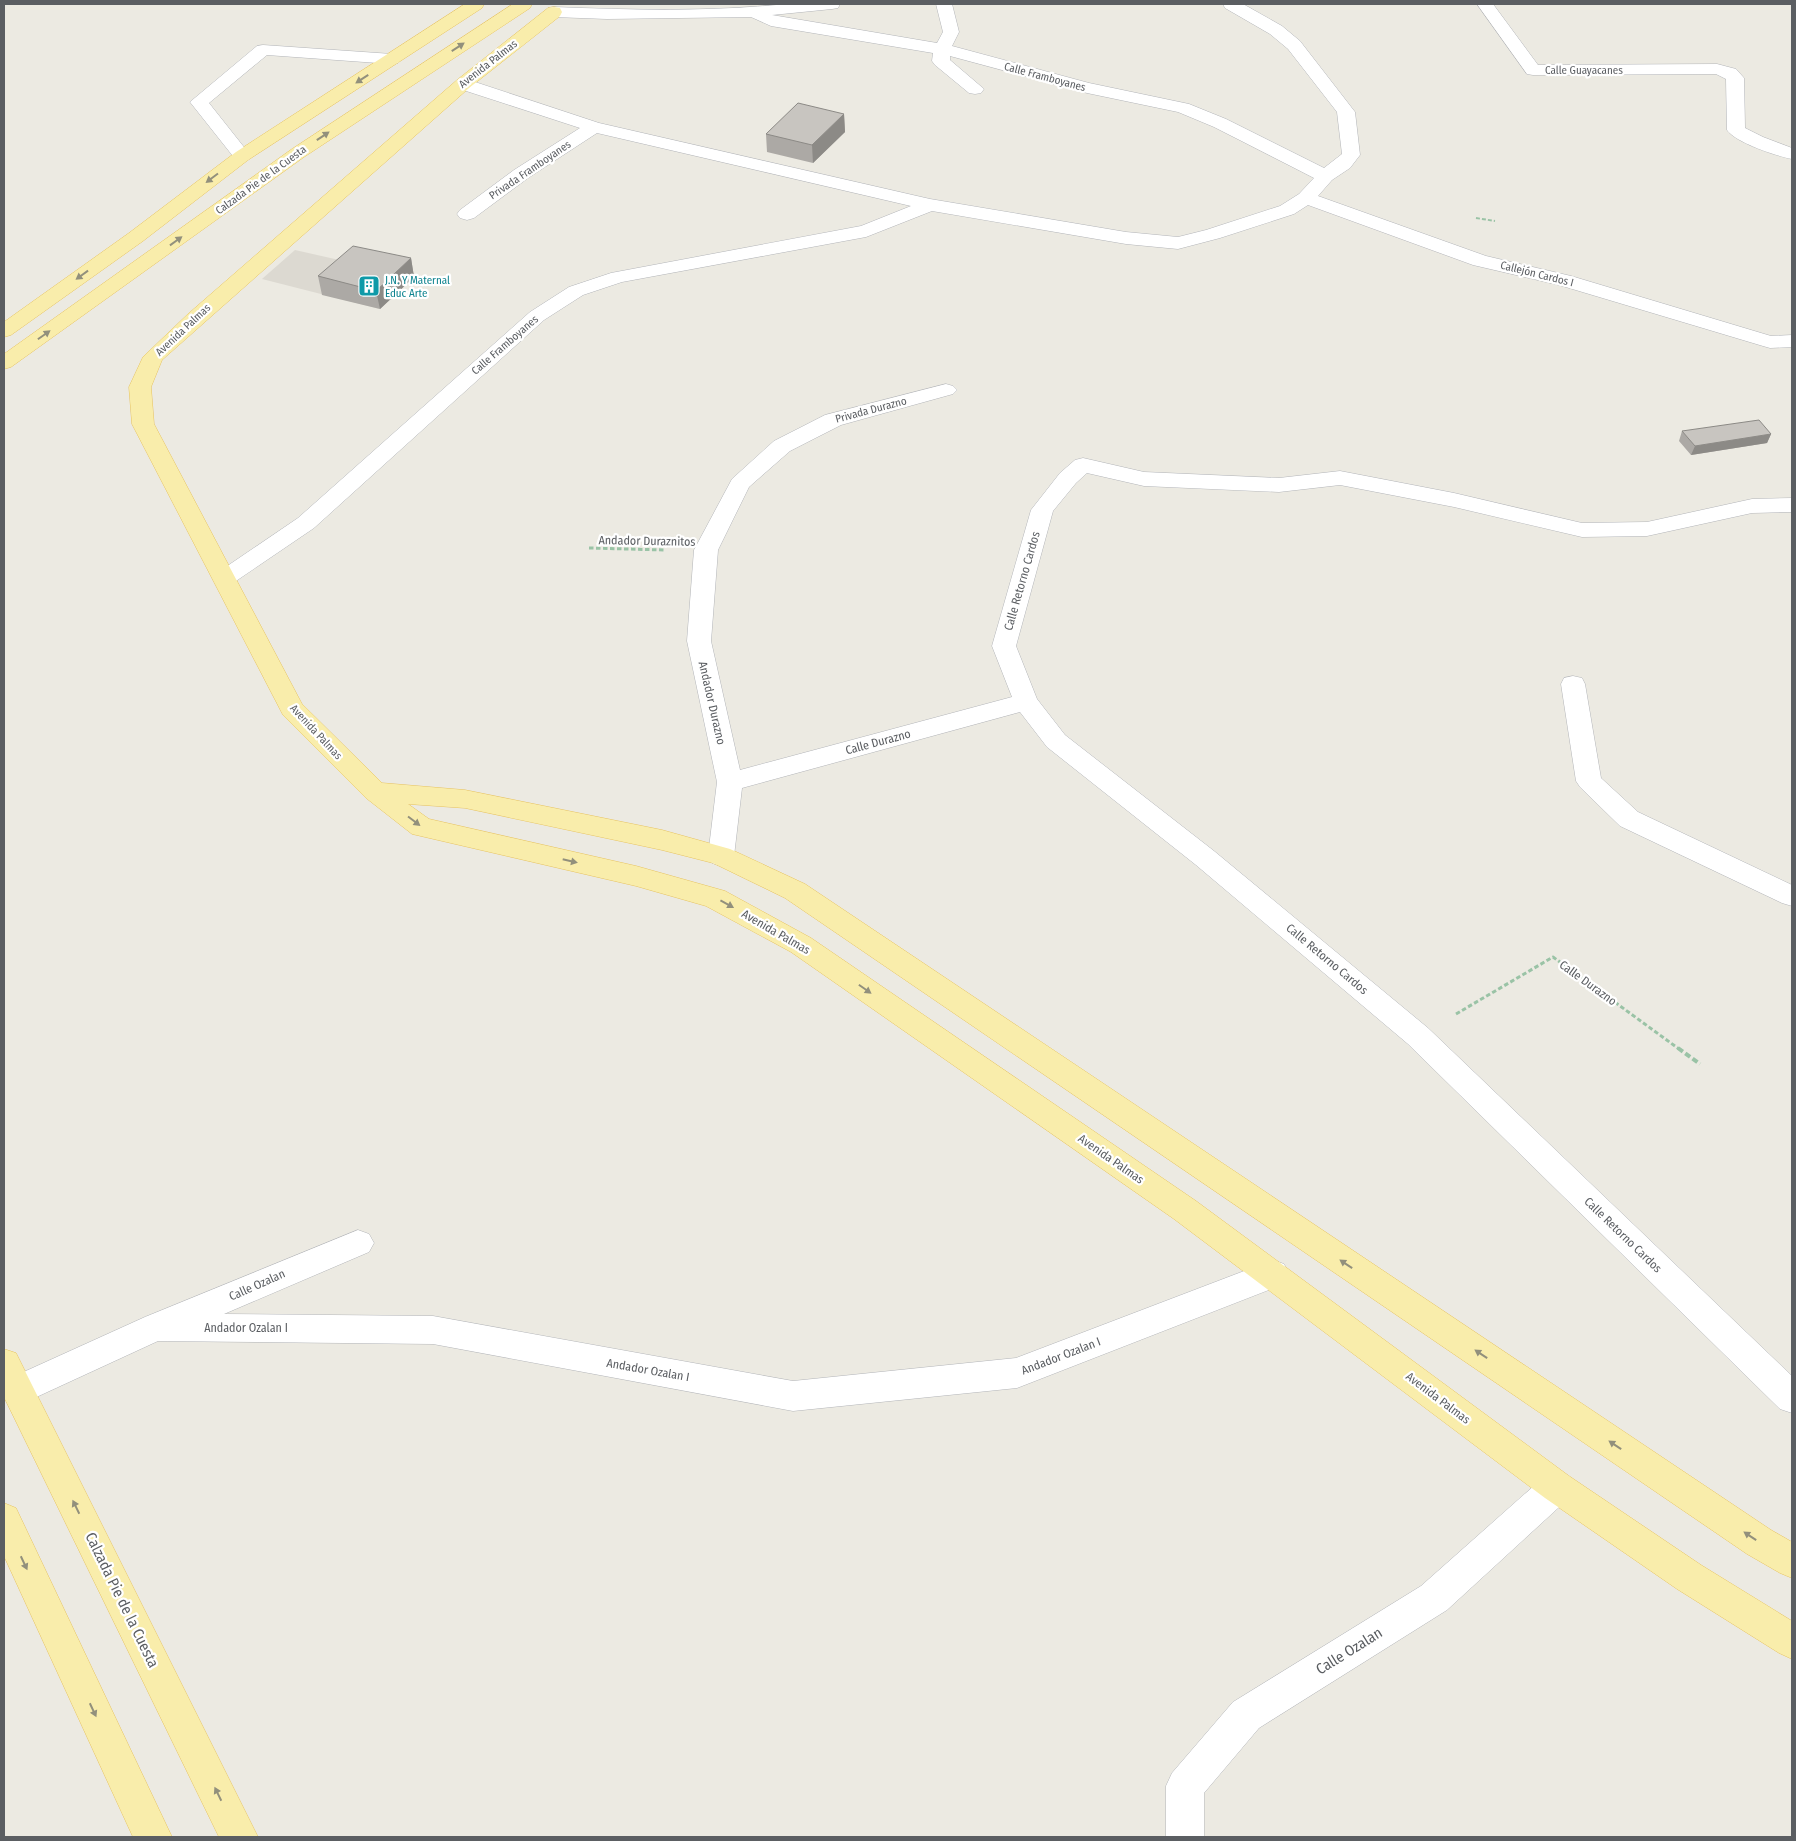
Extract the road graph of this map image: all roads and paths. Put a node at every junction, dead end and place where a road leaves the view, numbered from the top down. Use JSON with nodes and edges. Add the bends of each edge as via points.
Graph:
{"nodes":[{"id":1,"x":476,"y":4,"type":"edge"},
{"id":2,"x":524,"y":4,"type":"edge"},
{"id":3,"x":832,"y":4,"type":"edge"},
{"id":4,"x":944,"y":4,"type":"edge"},
{"id":5,"x":1232,"y":4,"type":"edge"},
{"id":6,"x":1485,"y":4,"type":"edge"},
{"id":7,"x":560,"y":8,"type":"edge"},
{"id":8,"x":754,"y":12,"type":"junction"},
{"id":9,"x":942,"y":49,"type":"junction"},
{"id":10,"x":392,"y":59,"type":"junction"},
{"id":11,"x":463,"y":84,"type":"junction"},
{"id":12,"x":975,"y":89,"type":"dead end"},
{"id":13,"x":594,"y":127,"type":"junction"},
{"id":14,"x":1792,"y":154,"type":"edge"},
{"id":15,"x":242,"y":156,"type":"junction"},
{"id":16,"x":1325,"y":176,"type":"junction"},
{"id":17,"x":1306,"y":198,"type":"junction"},
{"id":18,"x":930,"y":205,"type":"junction"},
{"id":19,"x":468,"y":214,"type":"dead end"},
{"id":20,"x":4,"y":331,"type":"edge"},
{"id":21,"x":1792,"y":341,"type":"edge"},
{"id":22,"x":4,"y":363,"type":"edge"},
{"id":23,"x":946,"y":390,"type":"dead end"},
{"id":24,"x":1792,"y":504,"type":"edge"},
{"id":25,"x":589,"y":548,"type":"dead end"},
{"id":26,"x":706,"y":550,"type":"junction"},
{"id":27,"x":225,"y":578,"type":"junction"},
{"id":28,"x":1573,"y":684,"type":"dead end"},
{"id":29,"x":1026,"y":702,"type":"junction"},
{"id":30,"x":730,"y":782,"type":"junction"},
{"id":31,"x":374,"y":792,"type":"junction"},
{"id":32,"x":721,"y":856,"type":"junction"},
{"id":33,"x":1792,"y":896,"type":"edge"},
{"id":34,"x":1418,"y":1036,"type":"junction"},
{"id":35,"x":1700,"y":1064,"type":"dead end"},
{"id":36,"x":358,"y":1243,"type":"dead end"},
{"id":37,"x":1273,"y":1274,"type":"junction"},
{"id":38,"x":156,"y":1327,"type":"junction"},
{"id":39,"x":11,"y":1376,"type":"edge"},
{"id":40,"x":1792,"y":1398,"type":"edge"},
{"id":41,"x":1557,"y":1487,"type":"junction"},
{"id":42,"x":4,"y":1519,"type":"edge"},
{"id":43,"x":1792,"y":1561,"type":"edge"},
{"id":44,"x":1792,"y":1641,"type":"edge"},
{"id":45,"x":153,"y":1837,"type":"edge"},
{"id":46,"x":239,"y":1837,"type":"edge"},
{"id":47,"x":1185,"y":1837,"type":"edge"}],
"edges":[{"from":1,"to":10,"type":"main road"},
{"from":2,"to":7,"type":"main road"},
{"from":22,"to":2,"type":"main road","name":"Calzada Pie de la Cuesta","one_way":true,"via":[[298,153]]},
{"from":3,"to":8,"type":"street"},
{"from":4,"to":9,"type":"street","via":[[951,32]]},
{"from":5,"to":16,"type":"street","via":[[1276,30],[1294,45],[1346,112],[1351,155]]},
{"from":6,"to":14,"type":"street","name":"Calle Guayacanes","via":[[1533,70],[1717,69],[1730,73],[1735,78],[1736,130]]},
{"from":7,"to":8,"type":"street","via":[[607,14]]},
{"from":7,"to":11,"type":"main road","name":"Avenida Palmas"},
{"from":8,"to":9,"type":"street","name":"Calle Framboyanes","via":[[772,22]]},
{"from":9,"to":12,"type":"street","via":[[941,61]]},
{"from":9,"to":16,"type":"street","name":"Calle Framboyanes","via":[[1087,88],[1184,108]]},
{"from":10,"to":15,"type":"main road","one_way":true},
{"from":10,"to":15,"type":"street","via":[[264,50],[199,102]]},
{"from":11,"to":13,"type":"street"},
{"from":11,"to":27,"type":"main road","name":"Avenida Palmas","via":[[153,357],[140,387],[143,424]]},
{"from":13,"to":18,"type":"street"},
{"from":13,"to":19,"type":"street","name":"Privada Framboyanes","via":[[521,174]]},
{"from":15,"to":20,"type":"main road","one_way":true},
{"from":16,"to":17,"type":"street"},
{"from":17,"to":18,"type":"street","via":[[1287,210],[1178,243],[1126,238]]},
{"from":17,"to":21,"type":"street","name":"Callejón Cardos I","via":[[1480,261],[1564,280],[1770,342]]},
{"from":18,"to":27,"type":"street","name":"Calle Framboyanes","via":[[866,231],[618,277],[576,291],[536,316],[306,523]]},
{"from":23,"to":26,"type":"street","name":"Privada Durazno","via":[[833,420],[782,446],[740,484]]},
{"from":24,"to":29,"type":"street","name":"Calle Retorno Cardos","via":[[1752,506],[1647,529],[1582,530],[1340,478],[1279,485],[1163,480],[1083,465],[1042,510],[1004,646]]},
{"from":25,"to":26,"type":"path","name":"Andador Duraznitos"},
{"from":26,"to":30,"type":"street","name":"Andador Durazno","via":[[699,641]]},
{"from":27,"to":31,"type":"main road","name":"Avenida Palmas","via":[[292,709]]},
{"from":28,"to":33,"type":"street","via":[[1589,781],[1629,819]]},
{"from":29,"to":30,"type":"street","name":"Calle Durazno"},
{"from":29,"to":34,"type":"street","name":"Calle Retorno Cardos","via":[[1056,741],[1205,858]]},
{"from":30,"to":32,"type":"street","name":"Andador Durazno"},
{"from":31,"to":32,"type":"main road","via":[[466,799],[662,840]]},
{"from":31,"to":37,"type":"main road","name":"Avenida Palmas","one_way":true,"via":[[421,826],[716,898],[801,945]]},
{"from":43,"to":32,"type":"main road","one_way":true,"via":[[1759,1542],[795,891]]},
{"from":34,"to":35,"type":"path","name":"Calle Durazno","via":[[1553,957]]},
{"from":34,"to":40,"type":"street","name":"Calle Retorno Cardos"},
{"from":36,"to":38,"type":"street","name":"Calle Ozalan"},
{"from":37,"to":38,"type":"street","name":"Andador Ozalan I","via":[[1017,1373],[793,1396],[433,1330]]},
{"from":37,"to":41,"type":"main road","name":"Avenida Palmas"},
{"from":38,"to":39,"type":"street","name":"Andador Ozalan I"},
{"from":46,"to":39,"type":"main road","name":"Calzada Pie de la Cuesta","one_way":true},
{"from":41,"to":44,"type":"main road","name":"Avenida Palmas"},
{"from":41,"to":47,"type":"street","name":"Calle Ozalan","via":[[1434,1598],[1246,1714],[1185,1786]]},
{"from":42,"to":45,"type":"main road","one_way":true}]}
